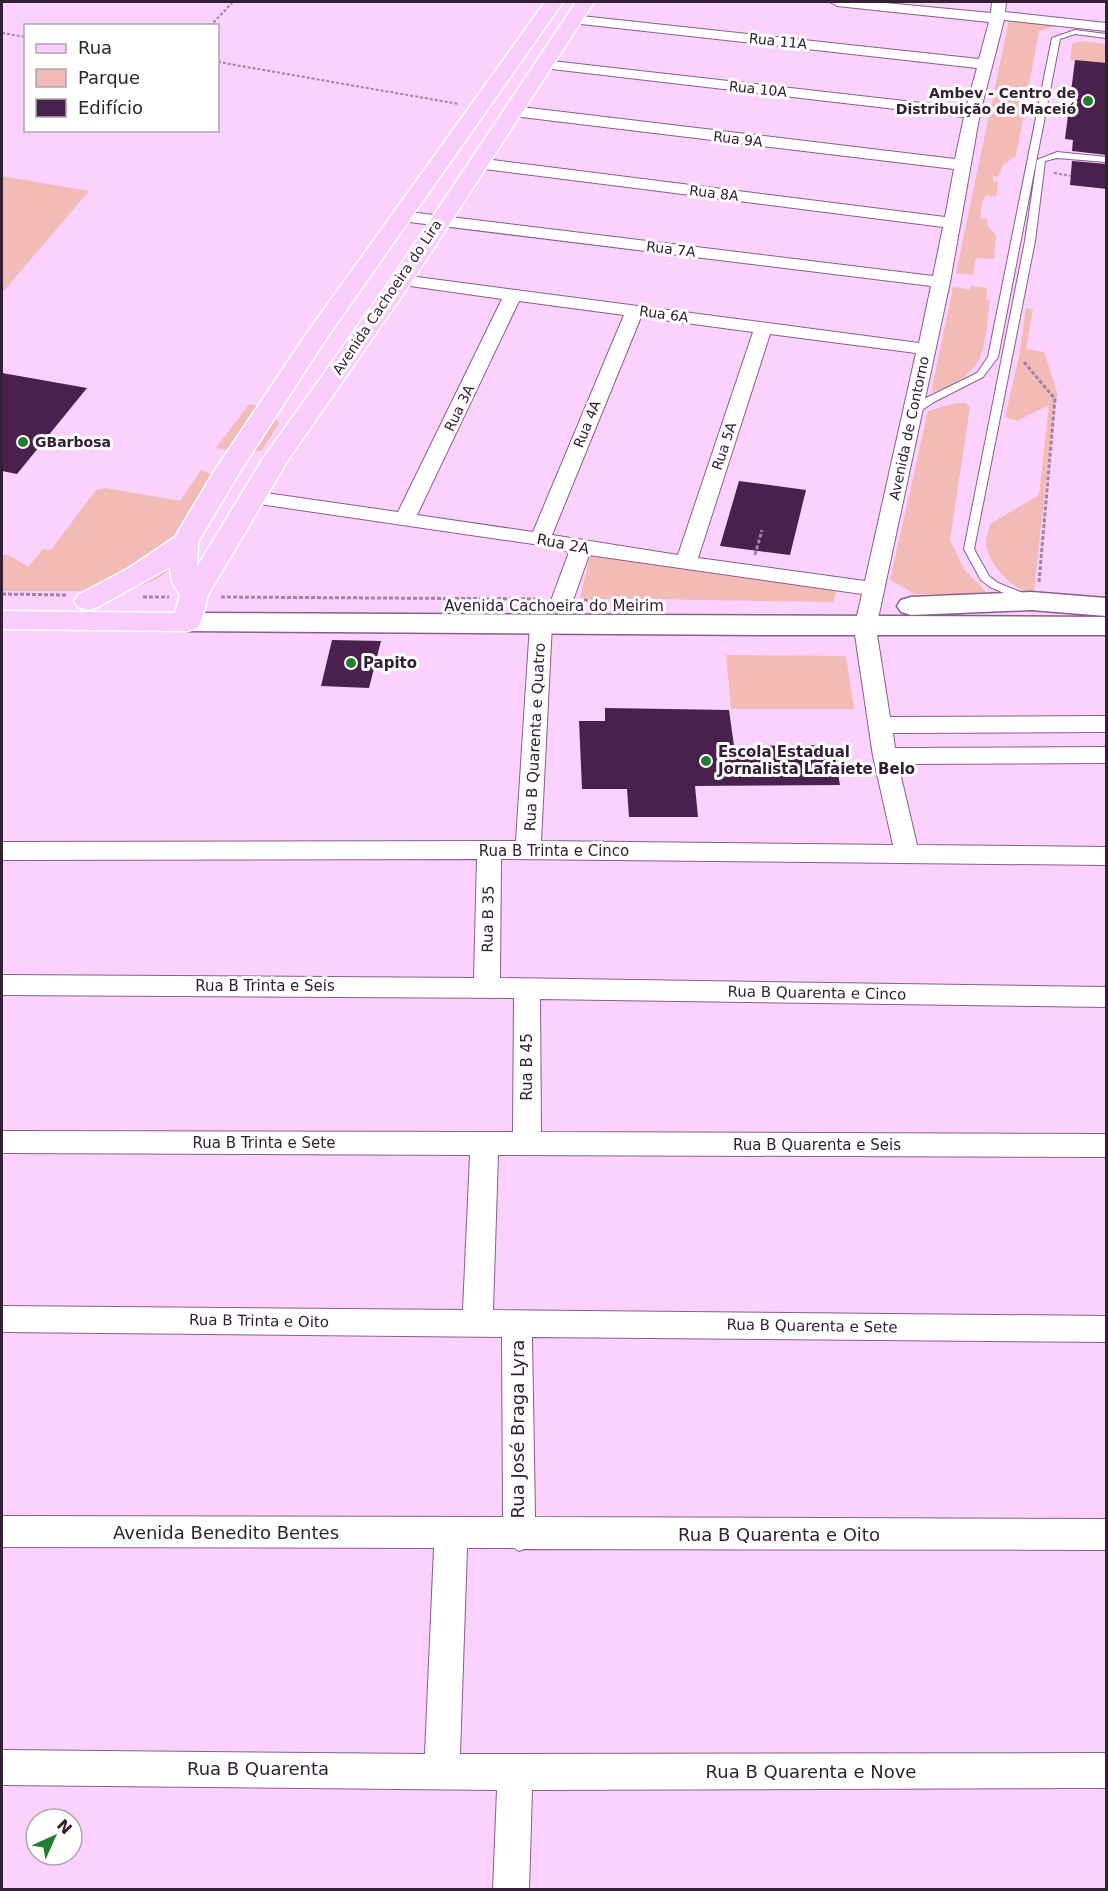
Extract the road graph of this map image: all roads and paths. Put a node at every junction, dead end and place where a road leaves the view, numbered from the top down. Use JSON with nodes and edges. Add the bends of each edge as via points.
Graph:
{"nodes":[{"id":1,"x":233,"y":2,"type":"edge"},
{"id":2,"x":554,"y":2,"type":"edge"},
{"id":3,"x":837,"y":2,"type":"edge"},
{"id":4,"x":579,"y":10,"type":"edge"},
{"id":5,"x":998,"y":11,"type":"edge"},
{"id":6,"x":212,"y":24,"type":"edge"},
{"id":7,"x":1107,"y":27,"type":"edge"},
{"id":8,"x":2,"y":33,"type":"edge"},
{"id":9,"x":24,"y":36,"type":"edge"},
{"id":10,"x":1107,"y":36,"type":"edge"},
{"id":11,"x":219,"y":62,"type":"edge"},
{"id":12,"x":543,"y":64,"type":"junction"},
{"id":13,"x":984,"y":64,"type":"junction"},
{"id":14,"x":479,"y":108,"type":"junction"},
{"id":15,"x":513,"y":111,"type":"junction"},
{"id":16,"x":972,"y":113,"type":"junction"},
{"id":17,"x":1107,"y":160,"type":"edge"},
{"id":18,"x":477,"y":163,"type":"junction"},
{"id":19,"x":964,"y":165,"type":"junction"},
{"id":20,"x":401,"y":216,"type":"junction"},
{"id":21,"x":438,"y":221,"type":"junction"},
{"id":22,"x":952,"y":223,"type":"junction"},
{"id":23,"x":402,"y":280,"type":"junction"},
{"id":24,"x":941,"y":282,"type":"junction"},
{"id":25,"x":513,"y":295,"type":"junction"},
{"id":26,"x":635,"y":310,"type":"junction"},
{"id":27,"x":763,"y":329,"type":"junction"},
{"id":28,"x":926,"y":349,"type":"junction"},
{"id":29,"x":1019,"y":357,"type":"dead end"},
{"id":30,"x":912,"y":412,"type":"junction"},
{"id":31,"x":252,"y":497,"type":"junction"},
{"id":32,"x":404,"y":520,"type":"junction"},
{"id":33,"x":762,"y":530,"type":"dead end"},
{"id":34,"x":540,"y":539,"type":"junction"},
{"id":35,"x":185,"y":545,"type":"junction"},
{"id":36,"x":581,"y":548,"type":"junction"},
{"id":37,"x":218,"y":555,"type":"junction"},
{"id":38,"x":686,"y":562,"type":"junction"},
{"id":39,"x":751,"y":572,"type":"junction"},
{"id":40,"x":1035,"y":593,"type":"junction"},
{"id":41,"x":2,"y":600,"type":"edge"},
{"id":42,"x":88,"y":601,"type":"junction"},
{"id":43,"x":191,"y":607,"type":"junction"},
{"id":44,"x":1107,"y":607,"type":"edge"},
{"id":45,"x":869,"y":608,"type":"junction"},
{"id":46,"x":551,"y":615,"type":"junction"},
{"id":47,"x":2,"y":621,"type":"edge"},
{"id":48,"x":1107,"y":626,"type":"edge"},
{"id":49,"x":880,"y":724,"type":"junction"},
{"id":50,"x":1107,"y":724,"type":"edge"},
{"id":51,"x":1107,"y":755,"type":"edge"},
{"id":52,"x":885,"y":756,"type":"junction"},
{"id":53,"x":489,"y":850,"type":"junction"},
{"id":54,"x":528,"y":850,"type":"junction"},
{"id":55,"x":2,"y":851,"type":"edge"},
{"id":56,"x":907,"y":855,"type":"junction"},
{"id":57,"x":1107,"y":856,"type":"edge"},
{"id":58,"x":2,"y":985,"type":"edge"},
{"id":59,"x":487,"y":988,"type":"junction"},
{"id":60,"x":528,"y":990,"type":"junction"},
{"id":61,"x":1107,"y":997,"type":"edge"},
{"id":62,"x":2,"y":1142,"type":"edge"},
{"id":63,"x":485,"y":1143,"type":"junction"},
{"id":64,"x":527,"y":1145,"type":"junction"},
{"id":65,"x":1107,"y":1146,"type":"edge"},
{"id":66,"x":2,"y":1318,"type":"edge"},
{"id":67,"x":477,"y":1323,"type":"junction"},
{"id":68,"x":518,"y":1323,"type":"junction"},
{"id":69,"x":1107,"y":1329,"type":"edge"},
{"id":70,"x":2,"y":1531,"type":"edge"},
{"id":71,"x":451,"y":1534,"type":"junction"},
{"id":72,"x":519,"y":1535,"type":"junction"},
{"id":73,"x":1107,"y":1535,"type":"edge"},
{"id":74,"x":2,"y":1768,"type":"edge"},
{"id":75,"x":442,"y":1771,"type":"junction"},
{"id":76,"x":1107,"y":1771,"type":"edge"},
{"id":77,"x":515,"y":1772,"type":"junction"},
{"id":78,"x":511,"y":1890,"type":"edge"}],
"edges":[{"from":1,"to":6,"type":"path"},
{"from":2,"to":14,"type":"main road"},
{"from":3,"to":5,"type":"street"},
{"from":4,"to":12,"type":"main road","name":"Avenida Cachoeira do Lira"},
{"from":4,"to":13,"type":"street","name":"Rua 11A"},
{"from":5,"to":7,"type":"street"},
{"from":5,"to":13,"type":"street","name":"Avenida de Contorno"},
{"from":8,"to":9,"type":"path"},
{"from":10,"to":30,"type":"lane","via":[[1075,32],[1056,38],[993,357],[980,375]]},
{"from":11,"to":14,"type":"path"},
{"from":12,"to":15,"type":"main road","name":"Avenida Cachoeira do Lira"},
{"from":12,"to":16,"type":"street","name":"Rua 10A"},
{"from":13,"to":16,"type":"street","name":"Avenida de Contorno"},
{"from":14,"to":20,"type":"main road"},
{"from":15,"to":18,"type":"main road","name":"Avenida Cachoeira do Lira"},
{"from":15,"to":19,"type":"street","name":"Rua 9A"},
{"from":16,"to":19,"type":"street","name":"Avenida de Contorno"},
{"from":17,"to":40,"type":"lane","via":[[1058,155],[1041,160],[1030,242],[969,549],[985,578],[994,585]]},
{"from":18,"to":21,"type":"main road","name":"Avenida Cachoeira do Lira"},
{"from":18,"to":22,"type":"street","name":"Rua 8A"},
{"from":19,"to":22,"type":"street","name":"Avenida de Contorno"},
{"from":20,"to":21,"type":"street","name":"Rua 7A"},
{"from":20,"to":35,"type":"main road","via":[[228,470]]},
{"from":21,"to":23,"type":"main road","name":"Avenida Cachoeira do Lira"},
{"from":21,"to":24,"type":"street","name":"Rua 7A"},
{"from":22,"to":24,"type":"street","name":"Avenida de Contorno"},
{"from":23,"to":25,"type":"street","name":"Rua 6A"},
{"from":23,"to":31,"type":"main road","name":"Avenida Cachoeira do Lira","via":[[293,432]]},
{"from":24,"to":28,"type":"street","name":"Avenida de Contorno"},
{"from":25,"to":26,"type":"street","name":"Rua 6A"},
{"from":25,"to":32,"type":"street","name":"Rua 3A"},
{"from":26,"to":27,"type":"street","name":"Rua 6A"},
{"from":26,"to":34,"type":"street","name":"Rua 4A"},
{"from":27,"to":28,"type":"street","name":"Rua 6A"},
{"from":27,"to":38,"type":"street","name":"Rua 5A"},
{"from":28,"to":30,"type":"street","name":"Avenida de Contorno"},
{"from":29,"to":40,"type":"path","via":[[1055,399]]},
{"from":30,"to":45,"type":"street","name":"Avenida de Contorno"},
{"from":31,"to":32,"type":"street","name":"Rua 2A"},
{"from":31,"to":37,"type":"main road","name":"Avenida Cachoeira do Lira"},
{"from":32,"to":34,"type":"street","name":"Rua 2A"},
{"from":33,"to":39,"type":"path"},
{"from":34,"to":36,"type":"street","name":"Rua 2A"},
{"from":35,"to":37,"type":"main road","via":[[200,560]]},
{"from":35,"to":42,"type":"main road","via":[[133,579]]},
{"from":35,"to":43,"type":"main road","via":[[183,561]]},
{"from":36,"to":38,"type":"street","name":"Rua 2A"},
{"from":36,"to":46,"type":"street","name":"Rua B Quarenta e Quatro"},
{"from":37,"to":43,"type":"main road","name":"Avenida Cachoeira do Lira"},
{"from":38,"to":39,"type":"street","name":"Rua 2A"},
{"from":39,"to":45,"type":"street","name":"Rua 2A"},
{"from":40,"to":44,"type":"street","name":"Avenida Cachoeira do Meirim"},
{"from":40,"to":45,"type":"street","name":"Avenida Cachoeira do Meirim"},
{"from":41,"to":42,"type":"main road","name":"Avenida Cachoeira do Meirim"},
{"from":42,"to":43,"type":"main road","name":"Avenida Cachoeira do Meirim"},
{"from":43,"to":46,"type":"street","name":"Avenida Cachoeira do Meirim"},
{"from":43,"to":47,"type":"main road","name":"Avenida Cachoeira do Meirim"},
{"from":45,"to":46,"type":"street","name":"Avenida Cachoeira do Meirim"},
{"from":45,"to":48,"type":"street","name":"Avenida Cachoeira do Meirim"},
{"from":45,"to":49,"type":"street","name":"Avenida de Contorno"},
{"from":46,"to":54,"type":"street","name":"Rua B Quarenta e Quatro"},
{"from":49,"to":50,"type":"street"},
{"from":49,"to":52,"type":"street","name":"Avenida de Contorno"},
{"from":51,"to":52,"type":"street"},
{"from":52,"to":56,"type":"street","name":"Avenida de Contorno"},
{"from":53,"to":54,"type":"street","name":"Rua B Trinta e Cinco"},
{"from":53,"to":55,"type":"street","name":"Rua B Trinta e Cinco"},
{"from":53,"to":59,"type":"street","name":"Rua B 35"},
{"from":54,"to":56,"type":"street","name":"Rua B Trinta e Cinco"},
{"from":56,"to":57,"type":"street","name":"Rua B Trinta e Cinco"},
{"from":58,"to":59,"type":"street","name":"Rua B Trinta e Seis"},
{"from":59,"to":60,"type":"street","name":"Rua B Trinta e Seis"},
{"from":60,"to":61,"type":"street","name":"Rua B Quarenta e Cinco"},
{"from":60,"to":64,"type":"street","name":"Rua B 45"},
{"from":62,"to":63,"type":"street","name":"Rua B Trinta e Sete"},
{"from":63,"to":64,"type":"street","name":"Rua B Trinta e Sete"},
{"from":63,"to":67,"type":"street"},
{"from":64,"to":65,"type":"street","name":"Rua B Quarenta e Seis"},
{"from":66,"to":67,"type":"street","name":"Rua B Trinta e Oito"},
{"from":67,"to":68,"type":"street","name":"Rua B Trinta e Oito"},
{"from":68,"to":69,"type":"street","name":"Rua B Quarenta e Sete"},
{"from":68,"to":72,"type":"street","name":"Rua José Braga Lyra"},
{"from":70,"to":71,"type":"street","name":"Avenida Benedito Bentes"},
{"from":71,"to":72,"type":"street","name":"Rua B Quarenta e Oito"},
{"from":71,"to":75,"type":"street"},
{"from":72,"to":73,"type":"street","name":"Rua B Quarenta e Oito"},
{"from":74,"to":75,"type":"street","name":"Rua B Quarenta"},
{"from":75,"to":77,"type":"street","name":"Rua B Quarenta"},
{"from":76,"to":77,"type":"street","name":"Rua B Quarenta e Nove"},
{"from":77,"to":78,"type":"street"}]}
